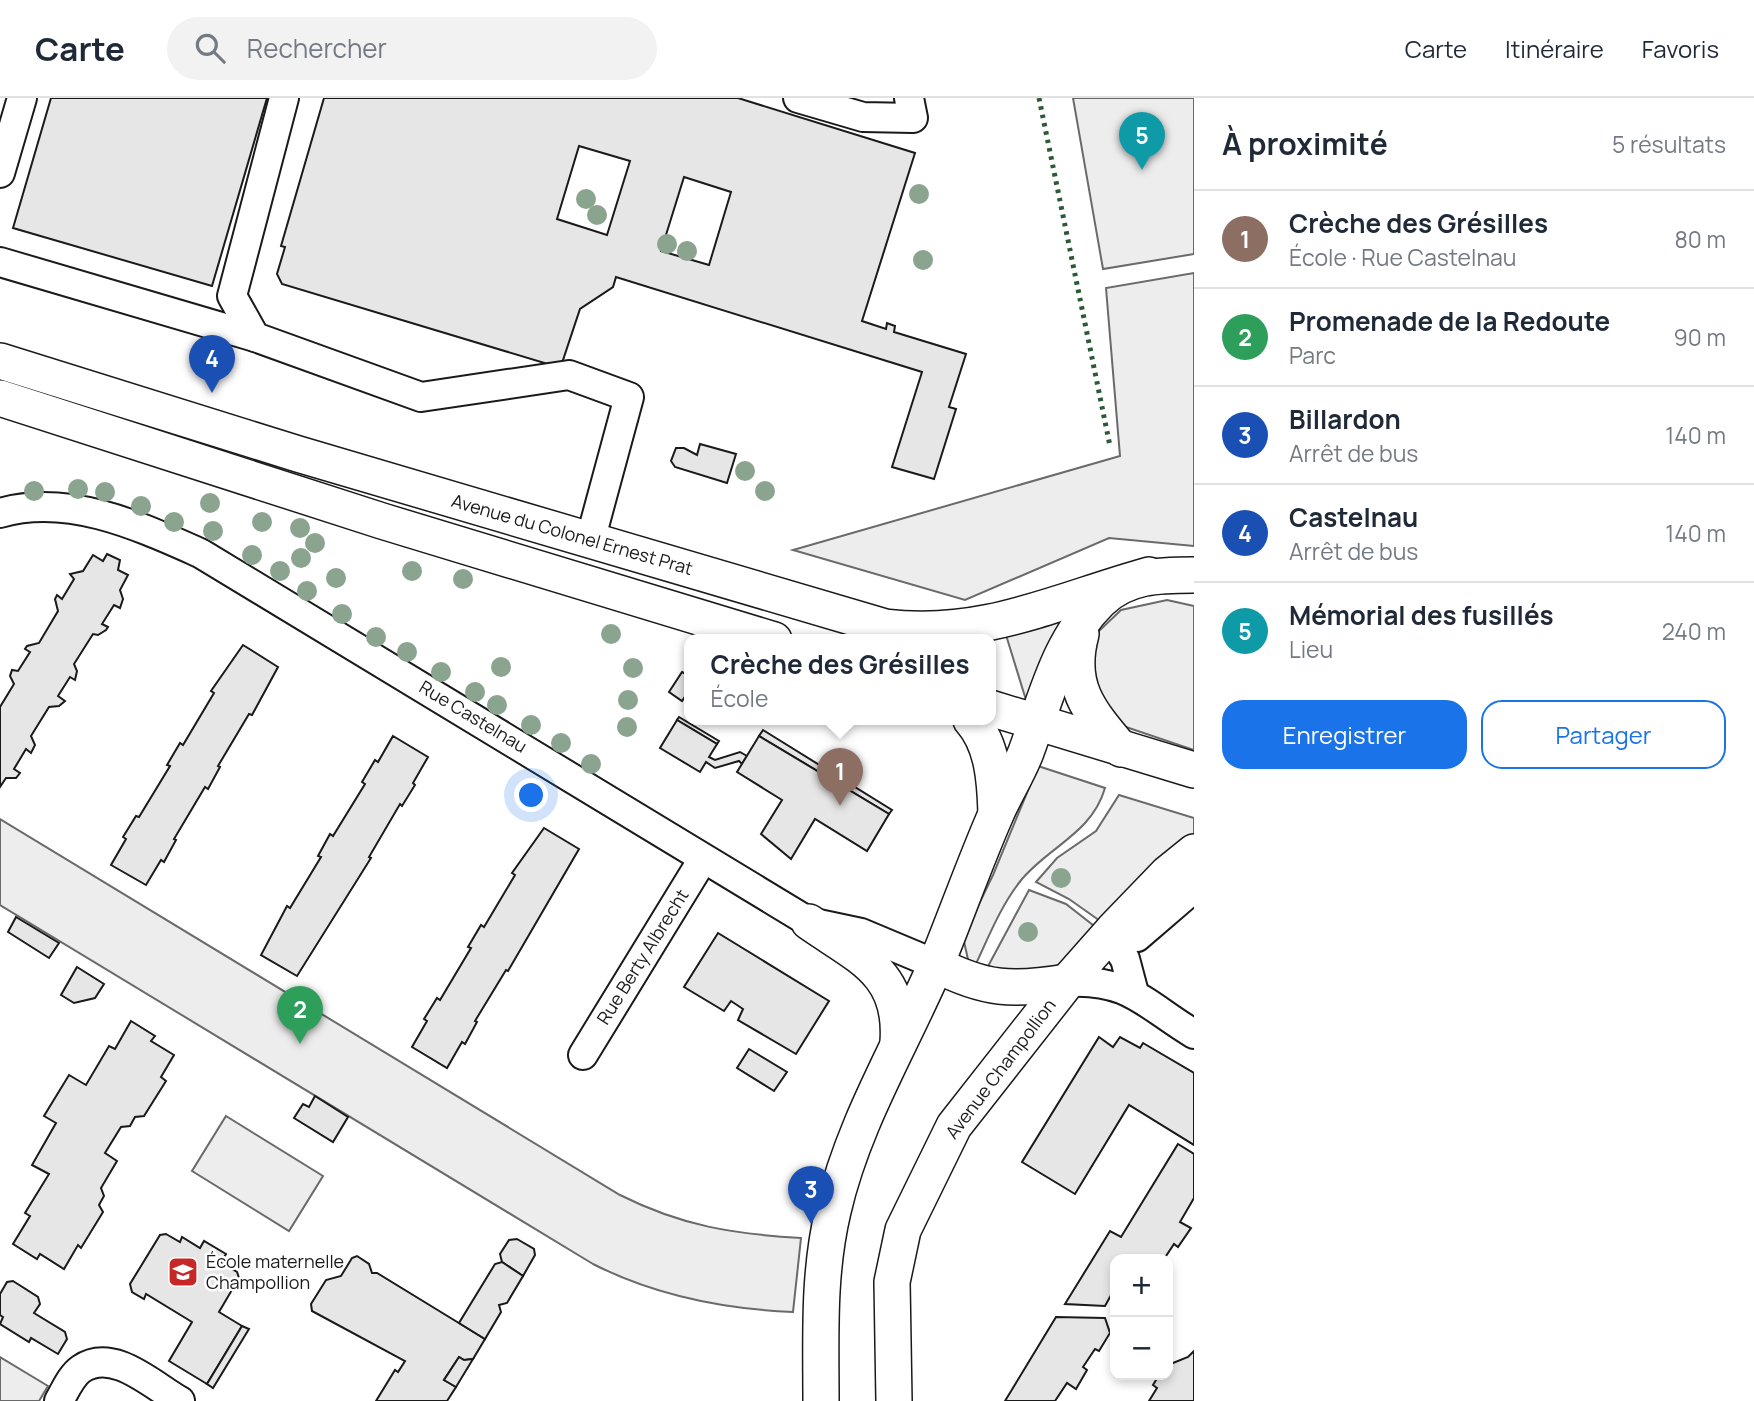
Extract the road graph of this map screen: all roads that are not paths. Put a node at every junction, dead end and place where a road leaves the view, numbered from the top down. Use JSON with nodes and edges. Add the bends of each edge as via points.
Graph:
{"nodes":[{"id":1,"x":22,"y":98,"type":"edge"},
{"id":2,"x":284,"y":98,"type":"edge"},
{"id":3,"x":798,"y":98,"type":"edge"},
{"id":4,"x":909,"y":98,"type":"edge"},
{"id":5,"x":0,"y":173,"type":"edge"},
{"id":6,"x":0,"y":262,"type":"edge"},
{"id":7,"x":255,"y":337,"type":"junction"},
{"id":8,"x":0,"y":361,"type":"edge"},
{"id":9,"x":0,"y":398,"type":"edge"},
{"id":10,"x":0,"y":513,"type":"edge"},
{"id":11,"x":590,"y":541,"type":"junction"},
{"id":12,"x":1149,"y":575,"type":"junction"},
{"id":13,"x":1194,"y":575,"type":"edge"},
{"id":14,"x":1084,"y":622,"type":"junction"},
{"id":15,"x":754,"y":634,"type":"edge"},
{"id":16,"x":996,"y":710,"type":"edge"},
{"id":17,"x":1035,"y":723,"type":"junction"},
{"id":18,"x":974,"y":725,"type":"edge"},
{"id":19,"x":1121,"y":749,"type":"junction"},
{"id":20,"x":1194,"y":769,"type":"edge"},
{"id":21,"x":996,"y":813,"type":"junction"},
{"id":22,"x":1194,"y":852,"type":"edge"},
{"id":23,"x":703,"y":859,"type":"junction"},
{"id":24,"x":1194,"y":888,"type":"edge"},
{"id":25,"x":809,"y":922,"type":"junction"},
{"id":26,"x":1109,"y":935,"type":"junction"},
{"id":27,"x":936,"y":964,"type":"junction"},
{"id":28,"x":1067,"y":982,"type":"junction"},
{"id":29,"x":1134,"y":993,"type":"junction"},
{"id":30,"x":1194,"y":1034,"type":"edge"},
{"id":31,"x":898,"y":1045,"type":"junction"},
{"id":32,"x":583,"y":1055,"type":"dead end"},
{"id":33,"x":59,"y":1401,"type":"edge"},
{"id":34,"x":180,"y":1401,"type":"edge"},
{"id":35,"x":821,"y":1401,"type":"edge"},
{"id":36,"x":894,"y":1401,"type":"edge"}],
"edges":[{"from":1,"to":5,"type":"street"},
{"from":2,"to":7,"type":"street","via":[[232,296]]},
{"from":3,"to":4,"type":"street","via":[[863,117],[914,118]]},
{"from":6,"to":7,"type":"street"},
{"from":7,"to":11,"type":"street","via":[[421,397],[569,375],[629,397]]},
{"from":8,"to":11,"type":"main road","name":"Avenue du Colonel Ernest Prat"},
{"from":9,"to":15,"type":"main road"},
{"from":10,"to":23,"type":"street","name":"Rue Castelnau","via":[[61,507],[106,516],[200,553]]},
{"from":11,"to":12,"type":"main road","name":"Avenue du Colonel Ernest Prat","via":[[845,617],[923,632],[1029,614]]},
{"from":12,"to":13,"type":"main road"},
{"from":12,"to":14,"type":"main road","via":[[1109,593]]},
{"from":14,"to":17,"type":"main road","via":[[1055,667]]},
{"from":14,"to":19,"type":"main road","via":[[1075,677],[1086,703]]},
{"from":16,"to":17,"type":"main road"},
{"from":17,"to":19,"type":"main road"},
{"from":17,"to":21,"type":"main road","via":[[1026,753]]},
{"from":18,"to":21,"type":"main road","via":[[995,777]]},
{"from":19,"to":20,"type":"main road"},
{"from":21,"to":27,"type":"main road"},
{"from":22,"to":26,"type":"main road","name":"Avenue Champollion"},
{"from":23,"to":25,"type":"street","name":"Rue Castelnau"},
{"from":23,"to":32,"type":"street","name":"Rue Berty Albrecht"},
{"from":24,"to":26,"type":"street","via":[[1137,937]]},
{"from":25,"to":27,"type":"street","name":"Rue Castelnau","via":[[861,933]]},
{"from":25,"to":31,"type":"main road","via":[[870,965],[889,986],[898,1011]]},
{"from":26,"to":28,"type":"main road","name":"Avenue Champollion"},
{"from":26,"to":29,"type":"street","via":[[1125,959]]},
{"from":27,"to":28,"type":"main road","name":"Avenue Champollion","via":[[1002,988]]},
{"from":27,"to":31,"type":"main road"},
{"from":28,"to":29,"type":"street","via":[[1096,980]]},
{"from":28,"to":36,"type":"main road","name":"Avenue Champollion","via":[[954,1126],[903,1230],[891,1282]]},
{"from":29,"to":30,"type":"street"},
{"from":31,"to":35,"type":"main road","via":[[861,1127],[833,1208],[820,1277]]},
{"from":33,"to":34,"type":"street","via":[[75,1375],[103,1361]]}]}
